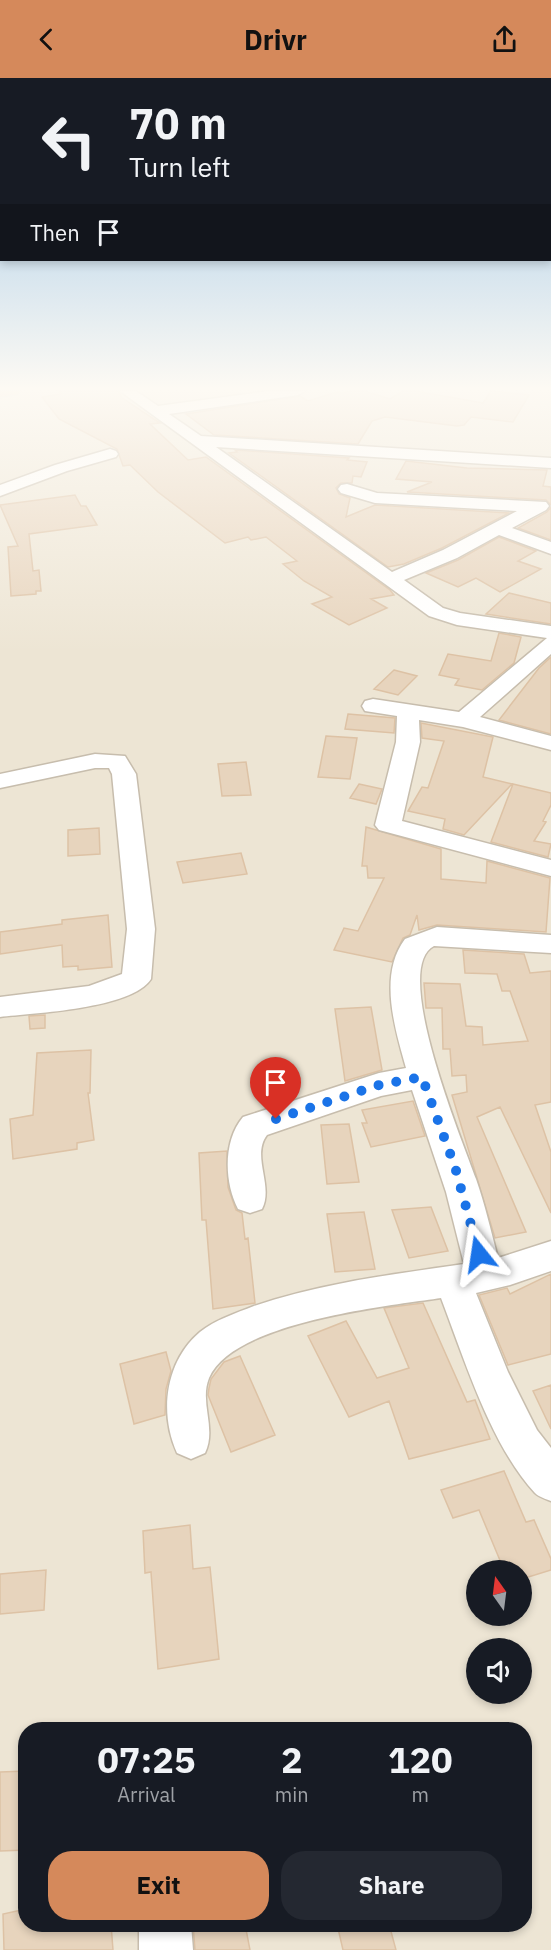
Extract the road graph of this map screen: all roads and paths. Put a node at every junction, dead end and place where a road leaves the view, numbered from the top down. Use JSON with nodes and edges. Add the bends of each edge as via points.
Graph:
{"nodes":[{"id":1,"x":34,"y":478,"type":"edge"},
{"id":2,"x":249,"y":478,"type":"edge"},
{"id":3,"x":347,"y":489,"type":"dead end"},
{"id":4,"x":0,"y":491,"type":"edge"},
{"id":5,"x":544,"y":503,"type":"edge"},
{"id":6,"x":498,"y":529,"type":"junction"},
{"id":7,"x":551,"y":548,"type":"edge"},
{"id":8,"x":389,"y":580,"type":"junction"},
{"id":9,"x":551,"y":632,"type":"edge"},
{"id":10,"x":551,"y":643,"type":"edge"},
{"id":11,"x":373,"y":706,"type":"dead end"},
{"id":12,"x":408,"y":710,"type":"junction"},
{"id":13,"x":464,"y":720,"type":"junction"},
{"id":14,"x":551,"y":743,"type":"edge"},
{"id":15,"x":0,"y":781,"type":"edge"},
{"id":16,"x":551,"y":868,"type":"edge"},
{"id":17,"x":551,"y":944,"type":"edge"},
{"id":18,"x":0,"y":1007,"type":"edge"},
{"id":19,"x":422,"y":1077,"type":"junction"},
{"id":20,"x":250,"y":1199,"type":"dead end"},
{"id":21,"x":551,"y":1256,"type":"edge"},
{"id":22,"x":469,"y":1277,"type":"junction"},
{"id":23,"x":191,"y":1440,"type":"dead end"},
{"id":24,"x":551,"y":1481,"type":"edge"},
{"id":25,"x":165,"y":1932,"type":"edge"},
{"id":26,"x":166,"y":1950,"type":"edge"}],
"edges":[{"from":1,"to":4,"type":"street"},
{"from":2,"to":8,"type":"street"},
{"from":3,"to":5,"type":"street","via":[[375,498]]},
{"from":5,"to":6,"type":"street"},
{"from":6,"to":7,"type":"street"},
{"from":6,"to":8,"type":"street"},
{"from":8,"to":9,"type":"street","via":[[436,612],[457,619]]},
{"from":10,"to":13,"type":"street"},
{"from":11,"to":12,"type":"street"},
{"from":12,"to":13,"type":"street"},
{"from":12,"to":16,"type":"street","via":[[408,742],[388,825]]},
{"from":13,"to":14,"type":"street"},
{"from":15,"to":18,"type":"street","via":[[94,761],[117,761],[124,774],[141,930],[136,979],[127,985],[97,994]]},
{"from":17,"to":19,"type":"street","via":[[437,936],[413,948],[406,964],[408,1005]]},
{"from":19,"to":20,"type":"street","via":[[379,1085],[255,1126],[246,1133],[244,1144]]},
{"from":19,"to":22,"type":"street","via":[[455,1167]]},
{"from":21,"to":22,"type":"street"},
{"from":22,"to":23,"type":"street","via":[[335,1298],[252,1322],[208,1348],[195,1364],[185,1393]]},
{"from":22,"to":24,"type":"street","via":[[491,1378],[523,1443]]},
{"from":25,"to":26,"type":"street"}]}
